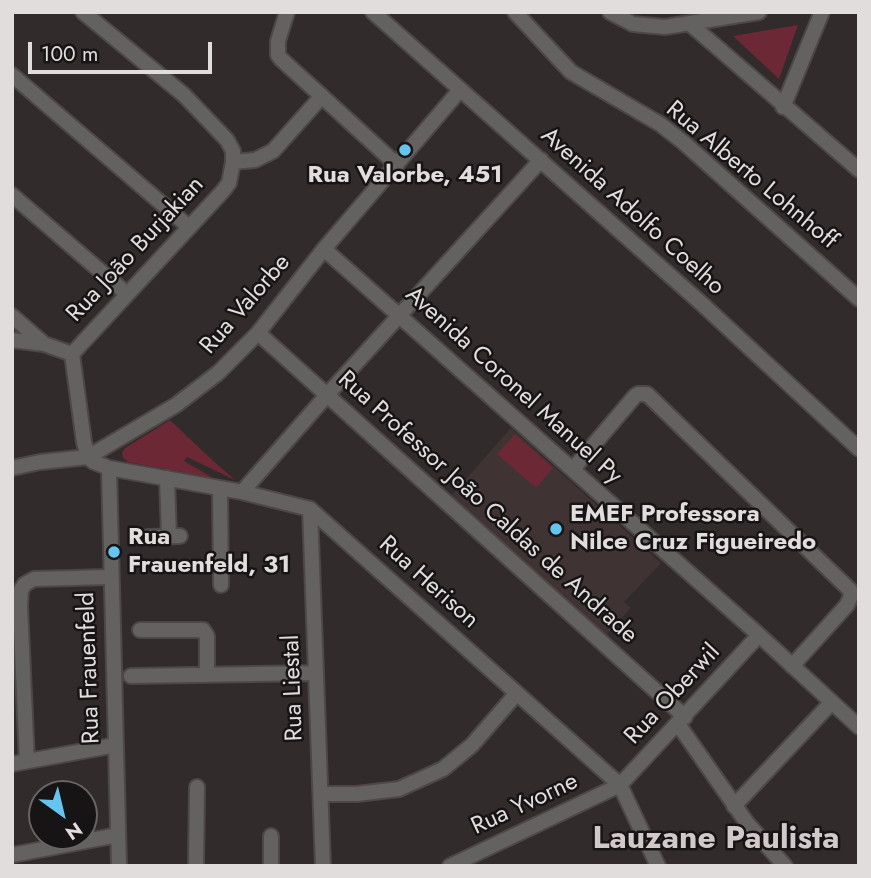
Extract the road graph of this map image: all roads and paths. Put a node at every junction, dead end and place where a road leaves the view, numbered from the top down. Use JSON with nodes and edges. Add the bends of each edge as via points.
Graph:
{"nodes":[{"id":1,"x":83,"y":12,"type":"edge"},
{"id":2,"x":288,"y":12,"type":"edge"},
{"id":3,"x":373,"y":12,"type":"edge"},
{"id":4,"x":515,"y":12,"type":"edge"},
{"id":5,"x":610,"y":12,"type":"edge"},
{"id":6,"x":759,"y":12,"type":"edge"},
{"id":7,"x":822,"y":12,"type":"edge"},
{"id":8,"x":689,"y":23,"type":"junction"},
{"id":9,"x":12,"y":75,"type":"edge"},
{"id":10,"x":460,"y":90,"type":"junction"},
{"id":11,"x":322,"y":96,"type":"junction"},
{"id":12,"x":783,"y":107,"type":"junction"},
{"id":13,"x":541,"y":160,"type":"junction"},
{"id":14,"x":233,"y":162,"type":"junction"},
{"id":15,"x":397,"y":165,"type":"junction"},
{"id":16,"x":859,"y":170,"type":"edge"},
{"id":17,"x":12,"y":195,"type":"edge"},
{"id":18,"x":189,"y":227,"type":"junction"},
{"id":19,"x":324,"y":248,"type":"junction"},
{"id":20,"x":127,"y":294,"type":"junction"},
{"id":21,"x":859,"y":299,"type":"edge"},
{"id":22,"x":400,"y":315,"type":"junction"},
{"id":23,"x":12,"y":316,"type":"edge"},
{"id":24,"x":258,"y":333,"type":"junction"},
{"id":25,"x":12,"y":340,"type":"edge"},
{"id":26,"x":44,"y":344,"type":"junction"},
{"id":27,"x":72,"y":354,"type":"junction"},
{"id":28,"x":327,"y":395,"type":"junction"},
{"id":29,"x":859,"y":449,"type":"edge"},
{"id":30,"x":88,"y":457,"type":"junction"},
{"id":31,"x":12,"y":468,"type":"edge"},
{"id":32,"x":109,"y":468,"type":"junction"},
{"id":33,"x":573,"y":469,"type":"junction"},
{"id":34,"x":167,"y":478,"type":"junction"},
{"id":35,"x":220,"y":488,"type":"junction"},
{"id":36,"x":242,"y":492,"type":"junction"},
{"id":37,"x":310,"y":509,"type":"junction"},
{"id":38,"x":148,"y":537,"type":"dead end"},
{"id":39,"x":110,"y":577,"type":"junction"},
{"id":40,"x":221,"y":585,"type":"dead end"},
{"id":41,"x":16,"y":606,"type":"edge"},
{"id":42,"x":140,"y":630,"type":"dead end"},
{"id":43,"x":759,"y":635,"type":"junction"},
{"id":44,"x":792,"y":666,"type":"junction"},
{"id":45,"x":316,"y":673,"type":"junction"},
{"id":46,"x":207,"y":675,"type":"junction"},
{"id":47,"x":131,"y":676,"type":"dead end"},
{"id":48,"x":517,"y":693,"type":"junction"},
{"id":49,"x":831,"y":703,"type":"junction"},
{"id":50,"x":682,"y":721,"type":"junction"},
{"id":51,"x":859,"y":727,"type":"edge"},
{"id":52,"x":116,"y":745,"type":"junction"},
{"id":53,"x":27,"y":761,"type":"junction"},
{"id":54,"x":12,"y":764,"type":"edge"},
{"id":55,"x":620,"y":785,"type":"junction"},
{"id":56,"x":197,"y":787,"type":"dead end"},
{"id":57,"x":321,"y":794,"type":"junction"},
{"id":58,"x":734,"y":806,"type":"junction"},
{"id":59,"x":118,"y":835,"type":"junction"},
{"id":60,"x":271,"y":836,"type":"dead end"},
{"id":61,"x":12,"y":855,"type":"edge"},
{"id":62,"x":451,"y":865,"type":"edge"},
{"id":63,"x":119,"y":866,"type":"edge"},
{"id":64,"x":196,"y":866,"type":"edge"},
{"id":65,"x":271,"y":866,"type":"edge"},
{"id":66,"x":323,"y":866,"type":"edge"},
{"id":67,"x":658,"y":866,"type":"edge"},
{"id":68,"x":785,"y":866,"type":"edge"}],
"edges":[{"from":1,"to":14,"type":"street","via":[[184,95],[227,140]]},
{"from":2,"to":11,"type":"street","via":[[278,55]]},
{"from":3,"to":10,"type":"street","name":"Avenida Adolfo Coelho"},
{"from":4,"to":21,"type":"street","name":"Rua Alberto Lohnhoff","via":[[571,72],[660,124]]},
{"from":5,"to":8,"type":"street","via":[[643,26]]},
{"from":6,"to":8,"type":"street"},
{"from":7,"to":12,"type":"street"},
{"from":8,"to":12,"type":"street"},
{"from":9,"to":18,"type":"street"},
{"from":10,"to":13,"type":"street","name":"Avenida Adolfo Coelho"},
{"from":10,"to":15,"type":"street","name":"Rua Valorbe"},
{"from":11,"to":14,"type":"street","via":[[273,151],[255,160]]},
{"from":11,"to":15,"type":"street"},
{"from":12,"to":16,"type":"street"},
{"from":13,"to":22,"type":"street"},
{"from":13,"to":29,"type":"street","name":"Avenida Adolfo Coelho"},
{"from":14,"to":18,"type":"street","name":"Rua João Burjakian","via":[[229,183]]},
{"from":15,"to":19,"type":"street","name":"Rua Valorbe"},
{"from":17,"to":20,"type":"street"},
{"from":18,"to":20,"type":"street","name":"Rua João Burjakian"},
{"from":19,"to":22,"type":"street","name":"Avenida Coronel Manuel Py"},
{"from":19,"to":24,"type":"street","name":"Rua Valorbe"},
{"from":20,"to":27,"type":"street","name":"Rua João Burjakian"},
{"from":22,"to":28,"type":"street"},
{"from":22,"to":33,"type":"street","name":"Avenida Coronel Manuel Py"},
{"from":23,"to":26,"type":"street"},
{"from":24,"to":28,"type":"street","name":"Rua Professor João Caldas de Andrade"},
{"from":24,"to":30,"type":"street","name":"Rua Valorbe","via":[[194,393]]},
{"from":25,"to":26,"type":"street"},
{"from":26,"to":27,"type":"street"},
{"from":27,"to":30,"type":"street","name":"Rua João Burjakian"},
{"from":28,"to":36,"type":"street"},
{"from":28,"to":50,"type":"street","name":"Rua Professor João Caldas de Andrade"},
{"from":30,"to":31,"type":"street","name":"Rua Valorbe"},
{"from":30,"to":32,"type":"street","name":"Rua Herison"},
{"from":32,"to":34,"type":"street","name":"Rua Herison"},
{"from":32,"to":39,"type":"street","name":"Rua Frauenfeld"},
{"from":33,"to":43,"type":"street","name":"Avenida Coronel Manuel Py"},
{"from":33,"to":44,"type":"street","via":[[635,396],[647,394],[850,590],[847,605]]},
{"from":34,"to":35,"type":"street","name":"Rua Herison"},
{"from":34,"to":38,"type":"street","via":[[174,537]]},
{"from":35,"to":36,"type":"street","name":"Rua Herison"},
{"from":35,"to":40,"type":"street"},
{"from":36,"to":37,"type":"street","name":"Rua Herison"},
{"from":37,"to":45,"type":"street","name":"Rua Liestal"},
{"from":37,"to":48,"type":"street","name":"Rua Herison"},
{"from":39,"to":41,"type":"street","via":[[34,579],[25,584]]},
{"from":39,"to":52,"type":"street","name":"Rua Frauenfeld"},
{"from":41,"to":53,"type":"street"},
{"from":42,"to":46,"type":"street","via":[[203,630],[208,636]]},
{"from":43,"to":44,"type":"street","name":"Avenida Coronel Manuel Py"},
{"from":43,"to":50,"type":"street","name":"Rua Oberwil"},
{"from":44,"to":49,"type":"street","name":"Avenida Coronel Manuel Py"},
{"from":45,"to":46,"type":"street"},
{"from":45,"to":57,"type":"street","name":"Rua Liestal"},
{"from":46,"to":47,"type":"street"},
{"from":48,"to":55,"type":"street","name":"Rua Herison"},
{"from":48,"to":57,"type":"street","via":[[472,745],[443,769],[399,789]]},
{"from":49,"to":51,"type":"street","name":"Avenida Coronel Manuel Py"},
{"from":49,"to":58,"type":"street"},
{"from":50,"to":55,"type":"street","name":"Rua Oberwil"},
{"from":50,"to":58,"type":"street","name":"Rua Professor João Caldas de Andrade"},
{"from":52,"to":53,"type":"street"},
{"from":52,"to":59,"type":"street","name":"Rua Frauenfeld"},
{"from":53,"to":54,"type":"street"},
{"from":55,"to":62,"type":"street","name":"Rua Yvorne"},
{"from":55,"to":67,"type":"street","name":"Rua Herison"},
{"from":56,"to":64,"type":"street"},
{"from":57,"to":66,"type":"street","name":"Rua Liestal"},
{"from":58,"to":68,"type":"street","name":"Rua Professor João Caldas de Andrade"},
{"from":59,"to":61,"type":"street"},
{"from":59,"to":63,"type":"street","name":"Rua Frauenfeld"},
{"from":60,"to":65,"type":"street"}]}
